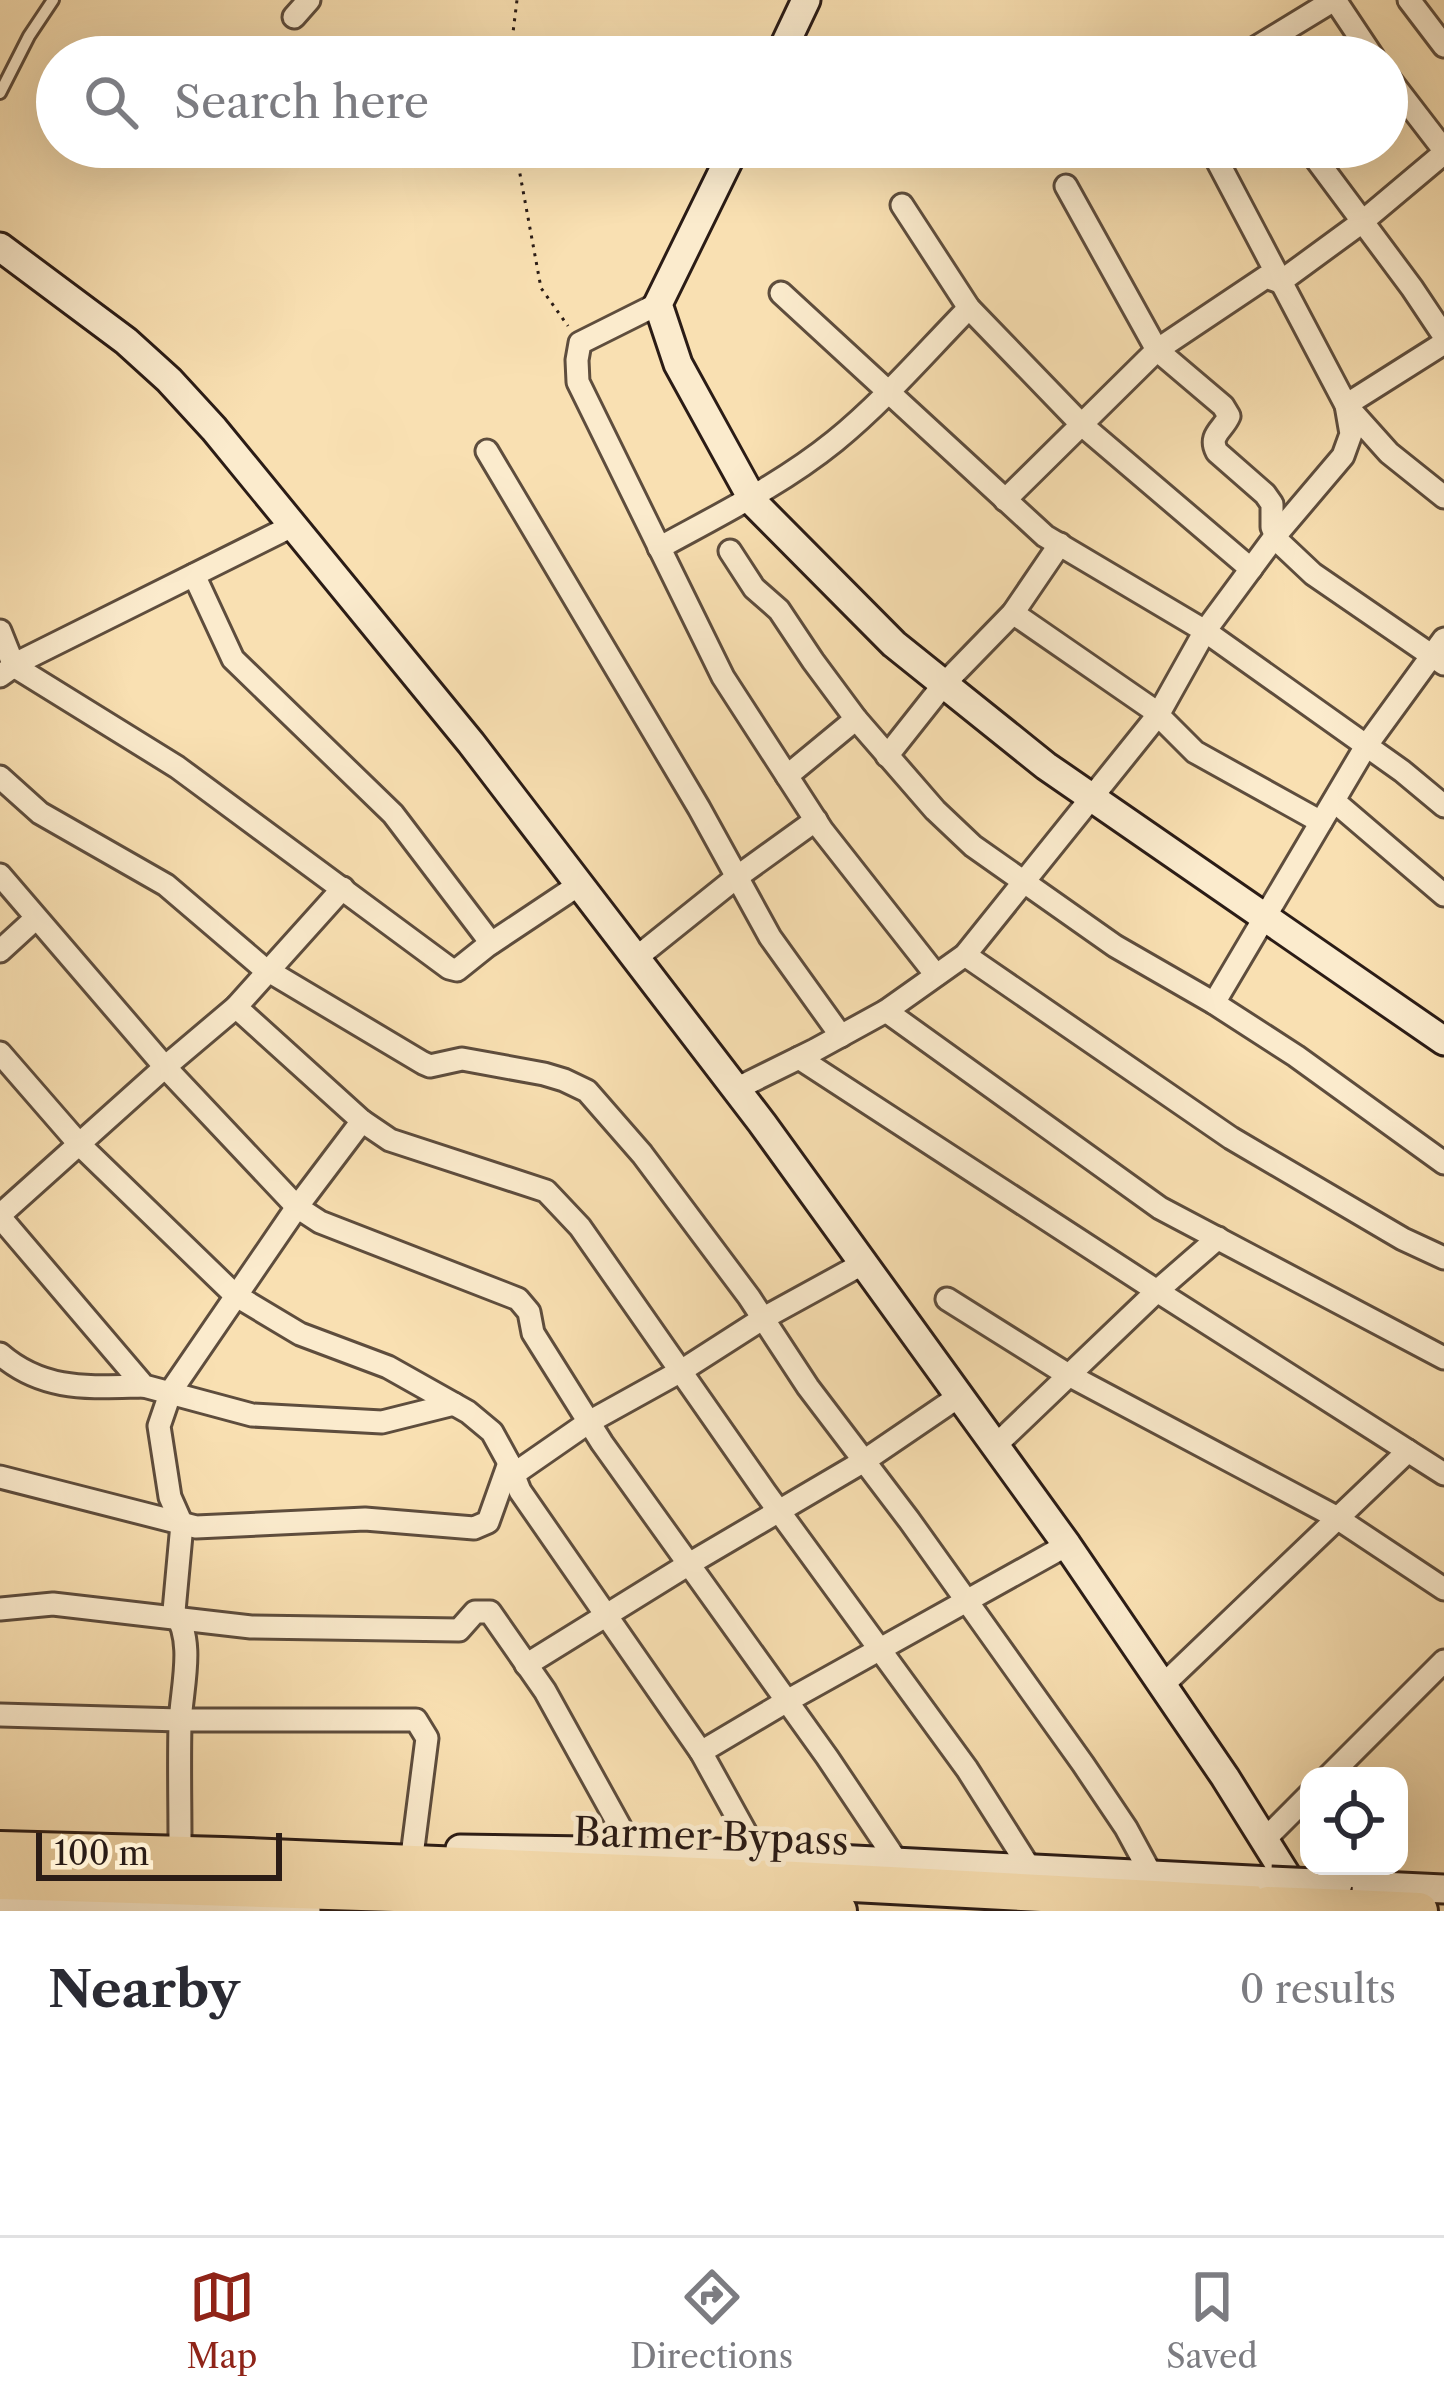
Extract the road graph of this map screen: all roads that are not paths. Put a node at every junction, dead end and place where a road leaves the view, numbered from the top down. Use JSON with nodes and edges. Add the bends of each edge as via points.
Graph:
{"nodes":[{"id":1,"x":53,"y":0,"type":"edge"},
{"id":2,"x":806,"y":0,"type":"edge"},
{"id":3,"x":1334,"y":0,"type":"edge"},
{"id":4,"x":1408,"y":0,"type":"edge"},
{"id":5,"x":789,"y":36,"type":"edge"},
{"id":6,"x":1275,"y":36,"type":"edge"},
{"id":7,"x":1359,"y":36,"type":"edge"},
{"id":8,"x":1444,"y":46,"type":"edge"},
{"id":9,"x":0,"y":93,"type":"edge"},
{"id":10,"x":1408,"y":104,"type":"edge"},
{"id":11,"x":1444,"y":152,"type":"edge"},
{"id":12,"x":725,"y":168,"type":"edge"},
{"id":13,"x":1221,"y":168,"type":"edge"},
{"id":14,"x":1322,"y":168,"type":"edge"},
{"id":15,"x":1066,"y":186,"type":"dead end"},
{"id":16,"x":902,"y":205,"type":"dead end"},
{"id":17,"x":1362,"y":222,"type":"junction"},
{"id":18,"x":0,"y":247,"type":"edge"},
{"id":19,"x":1280,"y":282,"type":"junction"},
{"id":20,"x":782,"y":293,"type":"dead end"},
{"id":21,"x":658,"y":304,"type":"junction"},
{"id":22,"x":968,"y":308,"type":"junction"},
{"id":23,"x":1444,"y":340,"type":"edge"},
{"id":24,"x":1157,"y":350,"type":"junction"},
{"id":25,"x":888,"y":392,"type":"junction"},
{"id":26,"x":1346,"y":405,"type":"junction"},
{"id":27,"x":1082,"y":424,"type":"junction"},
{"id":28,"x":487,"y":451,"type":"dead end"},
{"id":29,"x":752,"y":497,"type":"junction"},
{"id":30,"x":1444,"y":497,"type":"edge"},
{"id":31,"x":1005,"y":500,"type":"junction"},
{"id":32,"x":294,"y":525,"type":"junction"},
{"id":33,"x":1276,"y":535,"type":"junction"},
{"id":34,"x":1060,"y":544,"type":"junction"},
{"id":35,"x":658,"y":548,"type":"junction"},
{"id":36,"x":730,"y":551,"type":"dead end"},
{"id":37,"x":1251,"y":569,"type":"junction"},
{"id":38,"x":194,"y":575,"type":"junction"},
{"id":39,"x":1013,"y":613,"type":"junction"},
{"id":40,"x":1205,"y":631,"type":"junction"},
{"id":41,"x":0,"y":632,"type":"edge"},
{"id":42,"x":1440,"y":653,"type":"edge"},
{"id":43,"x":7,"y":671,"type":"edge"},
{"id":44,"x":944,"y":684,"type":"junction"},
{"id":45,"x":1158,"y":715,"type":"junction"},
{"id":46,"x":856,"y":719,"type":"junction"},
{"id":47,"x":1366,"y":746,"type":"junction"},
{"id":48,"x":887,"y":756,"type":"junction"},
{"id":49,"x":787,"y":776,"type":"junction"},
{"id":50,"x":0,"y":777,"type":"edge"},
{"id":51,"x":1091,"y":798,"type":"junction"},
{"id":52,"x":1334,"y":801,"type":"junction"},
{"id":53,"x":1444,"y":806,"type":"edge"},
{"id":54,"x":816,"y":820,"type":"junction"},
{"id":55,"x":1321,"y":822,"type":"junction"},
{"id":56,"x":0,"y":875,"type":"edge"},
{"id":57,"x":737,"y":878,"type":"junction"},
{"id":58,"x":1023,"y":882,"type":"junction"},
{"id":59,"x":580,"y":884,"type":"junction"},
{"id":60,"x":344,"y":888,"type":"junction"},
{"id":61,"x":1444,"y":895,"type":"edge"},
{"id":62,"x":1263,"y":918,"type":"junction"},
{"id":63,"x":35,"y":919,"type":"junction"},
{"id":64,"x":491,"y":943,"type":"junction"},
{"id":65,"x":0,"y":951,"type":"edge"},
{"id":66,"x":965,"y":955,"type":"junction"},
{"id":67,"x":637,"y":958,"type":"junction"},
{"id":68,"x":267,"y":970,"type":"junction"},
{"id":69,"x":936,"y":975,"type":"junction"},
{"id":70,"x":1214,"y":1004,"type":"junction"},
{"id":71,"x":236,"y":1007,"type":"junction"},
{"id":72,"x":886,"y":1011,"type":"junction"},
{"id":73,"x":841,"y":1036,"type":"junction"},
{"id":74,"x":1444,"y":1041,"type":"edge"},
{"id":75,"x":0,"y":1053,"type":"edge"},
{"id":76,"x":799,"y":1058,"type":"junction"},
{"id":77,"x":165,"y":1067,"type":"junction"},
{"id":78,"x":736,"y":1089,"type":"junction"},
{"id":79,"x":362,"y":1121,"type":"junction"},
{"id":80,"x":80,"y":1145,"type":"junction"},
{"id":81,"x":1444,"y":1163,"type":"edge"},
{"id":82,"x":297,"y":1207,"type":"junction"},
{"id":83,"x":0,"y":1216,"type":"edge"},
{"id":84,"x":1218,"y":1238,"type":"junction"},
{"id":85,"x":1444,"y":1258,"type":"edge"},
{"id":86,"x":864,"y":1263,"type":"junction"},
{"id":87,"x":1156,"y":1292,"type":"junction"},
{"id":88,"x":236,"y":1295,"type":"junction"},
{"id":89,"x":947,"y":1299,"type":"dead end"},
{"id":90,"x":762,"y":1319,"type":"junction"},
{"id":91,"x":0,"y":1354,"type":"edge"},
{"id":92,"x":1444,"y":1358,"type":"edge"},
{"id":93,"x":681,"y":1372,"type":"junction"},
{"id":94,"x":1070,"y":1375,"type":"junction"},
{"id":95,"x":144,"y":1386,"type":"junction"},
{"id":96,"x":171,"y":1391,"type":"junction"},
{"id":97,"x":958,"y":1397,"type":"junction"},
{"id":98,"x":454,"y":1404,"type":"junction"},
{"id":99,"x":589,"y":1423,"type":"junction"},
{"id":100,"x":995,"y":1445,"type":"junction"},
{"id":101,"x":1408,"y":1451,"type":"junction"},
{"id":102,"x":864,"y":1461,"type":"junction"},
{"id":103,"x":512,"y":1468,"type":"junction"},
{"id":104,"x":1444,"y":1474,"type":"edge"},
{"id":105,"x":0,"y":1477,"type":"edge"},
{"id":106,"x":780,"y":1510,"type":"junction"},
{"id":107,"x":1338,"y":1518,"type":"junction"},
{"id":108,"x":182,"y":1523,"type":"junction"},
{"id":109,"x":1067,"y":1545,"type":"junction"},
{"id":110,"x":689,"y":1564,"type":"junction"},
{"id":111,"x":1444,"y":1588,"type":"edge"},
{"id":112,"x":967,"y":1602,"type":"junction"},
{"id":113,"x":0,"y":1609,"type":"edge"},
{"id":114,"x":606,"y":1617,"type":"junction"},
{"id":115,"x":181,"y":1620,"type":"junction"},
{"id":116,"x":882,"y":1650,"type":"junction"},
{"id":117,"x":1444,"y":1661,"type":"edge"},
{"id":118,"x":526,"y":1665,"type":"junction"},
{"id":119,"x":1163,"y":1685,"type":"junction"},
{"id":120,"x":787,"y":1701,"type":"junction"},
{"id":121,"x":0,"y":1715,"type":"edge"},
{"id":122,"x":180,"y":1720,"type":"junction"},
{"id":123,"x":701,"y":1752,"type":"junction"},
{"id":124,"x":1338,"y":1767,"type":"edge"},
{"id":125,"x":1300,"y":1805,"type":"edge"},
{"id":126,"x":0,"y":1837,"type":"edge"},
{"id":127,"x":1264,"y":1840,"type":"junction"},
{"id":128,"x":180,"y":1841,"type":"junction"},
{"id":129,"x":413,"y":1848,"type":"junction"},
{"id":130,"x":0,"y":1850,"type":"edge"},
{"id":131,"x":224,"y":1850,"type":"junction"},
{"id":132,"x":634,"y":1852,"type":"junction"},
{"id":133,"x":758,"y":1855,"type":"junction"},
{"id":134,"x":898,"y":1863,"type":"junction"},
{"id":135,"x":1031,"y":1870,"type":"junction"},
{"id":136,"x":1152,"y":1876,"type":"junction"},
{"id":137,"x":0,"y":1881,"type":"edge"},
{"id":138,"x":1276,"y":1888,"type":"junction"},
{"id":139,"x":1444,"y":1889,"type":"edge"},
{"id":140,"x":1345,"y":1896,"type":"junction"},
{"id":141,"x":0,"y":1901,"type":"edge"},
{"id":142,"x":541,"y":1904,"type":"edge"},
{"id":143,"x":33,"y":1906,"type":"edge"},
{"id":144,"x":306,"y":1911,"type":"edge"},
{"id":145,"x":838,"y":1911,"type":"edge"},
{"id":146,"x":1419,"y":1911,"type":"edge"}],
"edges":[{"from":1,"to":9,"type":"lane"},
{"from":2,"to":5,"type":"street"},
{"from":3,"to":6,"type":"street"},
{"from":3,"to":7,"type":"street"},
{"from":4,"to":8,"type":"street"},
{"from":10,"to":11,"type":"street"},
{"from":11,"to":17,"type":"street"},
{"from":12,"to":21,"type":"street"},
{"from":13,"to":19,"type":"street"},
{"from":14,"to":17,"type":"street"},
{"from":15,"to":24,"type":"street"},
{"from":16,"to":22,"type":"street"},
{"from":17,"to":19,"type":"street"},
{"from":17,"to":23,"type":"street"},
{"from":18,"to":32,"type":"street","via":[[169,380]]},
{"from":19,"to":24,"type":"street","via":[[1265,277]]},
{"from":19,"to":26,"type":"street"},
{"from":20,"to":25,"type":"street"},
{"from":21,"to":29,"type":"street","via":[[678,364]]},
{"from":21,"to":35,"type":"street","via":[[580,343],[577,360],[578,382]]},
{"from":22,"to":25,"type":"street"},
{"from":22,"to":27,"type":"street"},
{"from":23,"to":26,"type":"street"},
{"from":24,"to":27,"type":"street"},
{"from":24,"to":33,"type":"street","via":[[1223,406],[1229,416],[1213,444],[1272,504]]},
{"from":25,"to":29,"type":"street","via":[[834,442]]},
{"from":25,"to":31,"type":"street"},
{"from":26,"to":30,"type":"street"},
{"from":26,"to":33,"type":"street","via":[[1352,434],[1343,456]]},
{"from":27,"to":31,"type":"street"},
{"from":27,"to":37,"type":"street"},
{"from":28,"to":57,"type":"street"},
{"from":29,"to":35,"type":"street"},
{"from":29,"to":44,"type":"street"},
{"from":31,"to":34,"type":"street"},
{"from":32,"to":38,"type":"street"},
{"from":32,"to":59,"type":"street"},
{"from":33,"to":37,"type":"street"},
{"from":33,"to":42,"type":"street","via":[[1313,574]]},
{"from":34,"to":39,"type":"street"},
{"from":34,"to":40,"type":"street"},
{"from":35,"to":49,"type":"street","via":[[723,677]]},
{"from":36,"to":46,"type":"street"},
{"from":37,"to":40,"type":"street"},
{"from":38,"to":43,"type":"street"},
{"from":38,"to":64,"type":"street","via":[[233,659],[393,814]]},
{"from":39,"to":44,"type":"street"},
{"from":39,"to":45,"type":"street"},
{"from":40,"to":45,"type":"street"},
{"from":40,"to":47,"type":"street"},
{"from":41,"to":43,"type":"street"},
{"from":42,"to":47,"type":"street"},
{"from":43,"to":60,"type":"street","via":[[177,766]]},
{"from":44,"to":48,"type":"street"},
{"from":44,"to":51,"type":"street"},
{"from":45,"to":51,"type":"street"},
{"from":45,"to":55,"type":"street","via":[[1196,752]]},
{"from":46,"to":48,"type":"street"},
{"from":46,"to":49,"type":"street"},
{"from":47,"to":52,"type":"street"},
{"from":47,"to":53,"type":"street"},
{"from":48,"to":58,"type":"street","via":[[973,846]]},
{"from":49,"to":54,"type":"street"},
{"from":50,"to":68,"type":"street","via":[[40,813],[166,885]]},
{"from":51,"to":58,"type":"street"},
{"from":51,"to":62,"type":"street"},
{"from":52,"to":55,"type":"street"},
{"from":52,"to":61,"type":"street"},
{"from":54,"to":57,"type":"street"},
{"from":54,"to":69,"type":"street"},
{"from":55,"to":62,"type":"street"},
{"from":56,"to":63,"type":"street"},
{"from":57,"to":67,"type":"street"},
{"from":57,"to":73,"type":"street"},
{"from":58,"to":66,"type":"street"},
{"from":58,"to":70,"type":"street"},
{"from":59,"to":64,"type":"street"},
{"from":59,"to":67,"type":"street"},
{"from":60,"to":64,"type":"street","via":[[449,968]]},
{"from":60,"to":68,"type":"street"},
{"from":62,"to":70,"type":"street"},
{"from":62,"to":74,"type":"street"},
{"from":63,"to":65,"type":"street"},
{"from":63,"to":77,"type":"street"},
{"from":66,"to":69,"type":"street"},
{"from":66,"to":85,"type":"street","via":[[1231,1138]]},
{"from":67,"to":78,"type":"street"},
{"from":68,"to":71,"type":"street"},
{"from":68,"to":90,"type":"street","via":[[430,1066],[462,1059],[580,1086],[642,1154]]},
{"from":69,"to":72,"type":"street"},
{"from":70,"to":81,"type":"street"},
{"from":71,"to":77,"type":"street"},
{"from":71,"to":79,"type":"street"},
{"from":72,"to":73,"type":"street"},
{"from":72,"to":84,"type":"street","via":[[1160,1208]]},
{"from":73,"to":76,"type":"street"},
{"from":75,"to":80,"type":"street"},
{"from":76,"to":78,"type":"street"},
{"from":76,"to":87,"type":"street"},
{"from":77,"to":80,"type":"street"},
{"from":77,"to":82,"type":"street"},
{"from":78,"to":86,"type":"street"},
{"from":79,"to":82,"type":"street"},
{"from":79,"to":93,"type":"street","via":[[389,1140],[546,1191]]},
{"from":80,"to":83,"type":"street"},
{"from":80,"to":88,"type":"street"},
{"from":82,"to":88,"type":"street"},
{"from":82,"to":99,"type":"street","via":[[518,1299]]},
{"from":83,"to":95,"type":"street"},
{"from":84,"to":87,"type":"street"},
{"from":84,"to":92,"type":"street"},
{"from":86,"to":90,"type":"street"},
{"from":86,"to":97,"type":"street"},
{"from":87,"to":94,"type":"street"},
{"from":87,"to":101,"type":"street"},
{"from":88,"to":96,"type":"street"},
{"from":88,"to":98,"type":"street","via":[[300,1334],[388,1367]]},
{"from":89,"to":94,"type":"street"},
{"from":90,"to":93,"type":"street"},
{"from":90,"to":102,"type":"street"},
{"from":91,"to":95,"type":"street","via":[[76,1388]]},
{"from":93,"to":99,"type":"street"},
{"from":93,"to":106,"type":"street"},
{"from":94,"to":100,"type":"street"},
{"from":94,"to":107,"type":"street"},
{"from":95,"to":96,"type":"street"},
{"from":96,"to":98,"type":"street","via":[[252,1414],[382,1422]]},
{"from":96,"to":108,"type":"street","via":[[159,1426]]},
{"from":97,"to":100,"type":"street"},
{"from":97,"to":102,"type":"street"},
{"from":98,"to":103,"type":"street","via":[[492,1432]]},
{"from":99,"to":103,"type":"street"},
{"from":99,"to":110,"type":"street"},
{"from":100,"to":109,"type":"street"},
{"from":101,"to":104,"type":"street"},
{"from":101,"to":107,"type":"street"},
{"from":102,"to":106,"type":"street"},
{"from":102,"to":112,"type":"street"},
{"from":103,"to":108,"type":"street","via":[[488,1522],[474,1528],[365,1519]]},
{"from":103,"to":114,"type":"street"},
{"from":105,"to":108,"type":"street"},
{"from":106,"to":110,"type":"street"},
{"from":106,"to":116,"type":"street"},
{"from":107,"to":111,"type":"street"},
{"from":107,"to":119,"type":"street"},
{"from":108,"to":115,"type":"street","via":[[174,1611]]},
{"from":109,"to":112,"type":"street"},
{"from":109,"to":119,"type":"street"},
{"from":110,"to":114,"type":"street"},
{"from":110,"to":120,"type":"street"},
{"from":112,"to":116,"type":"street"},
{"from":112,"to":136,"type":"street"},
{"from":113,"to":115,"type":"street","via":[[53,1604]]},
{"from":114,"to":118,"type":"street"},
{"from":114,"to":123,"type":"street"},
{"from":115,"to":118,"type":"street","via":[[437,1631],[459,1630],[475,1612],[490,1612]]},
{"from":115,"to":122,"type":"street"},
{"from":116,"to":120,"type":"street"},
{"from":116,"to":135,"type":"street"},
{"from":117,"to":124,"type":"street"},
{"from":118,"to":132,"type":"street"},
{"from":119,"to":127,"type":"street"},
{"from":120,"to":123,"type":"street"},
{"from":120,"to":134,"type":"street"},
{"from":121,"to":122,"type":"street"},
{"from":122,"to":128,"type":"street"},
{"from":122,"to":129,"type":"street","via":[[416,1720],[427,1738]]},
{"from":123,"to":133,"type":"street"},
{"from":125,"to":127,"type":"street"},
{"from":126,"to":128,"type":"street"},
{"from":127,"to":138,"type":"street"},
{"from":128,"to":131,"type":"street"},
{"from":129,"to":131,"type":"street","via":[[268,1842]]},
{"from":129,"to":132,"type":"street"},
{"from":130,"to":131,"type":"highway","name":"Barmer Bypass"},
{"from":131,"to":138,"type":"highway","name":"Barmer Bypass","via":[[796,1880]]},
{"from":132,"to":133,"type":"street"},
{"from":133,"to":134,"type":"street"},
{"from":134,"to":135,"type":"street"},
{"from":135,"to":136,"type":"street"},
{"from":136,"to":138,"type":"street"},
{"from":137,"to":142,"type":"highway","name":"Barmer Bypass"},
{"from":138,"to":140,"type":"highway","name":"Barmer Bypass","bridge":true},
{"from":139,"to":140,"type":"street"},
{"from":140,"to":146,"type":"highway","name":"Barmer Bypass"},
{"from":141,"to":143,"type":"street"},
{"from":142,"to":145,"type":"highway","name":"Barmer Bypass"},
{"from":143,"to":144,"type":"street","via":[[96,1901]]}]}
